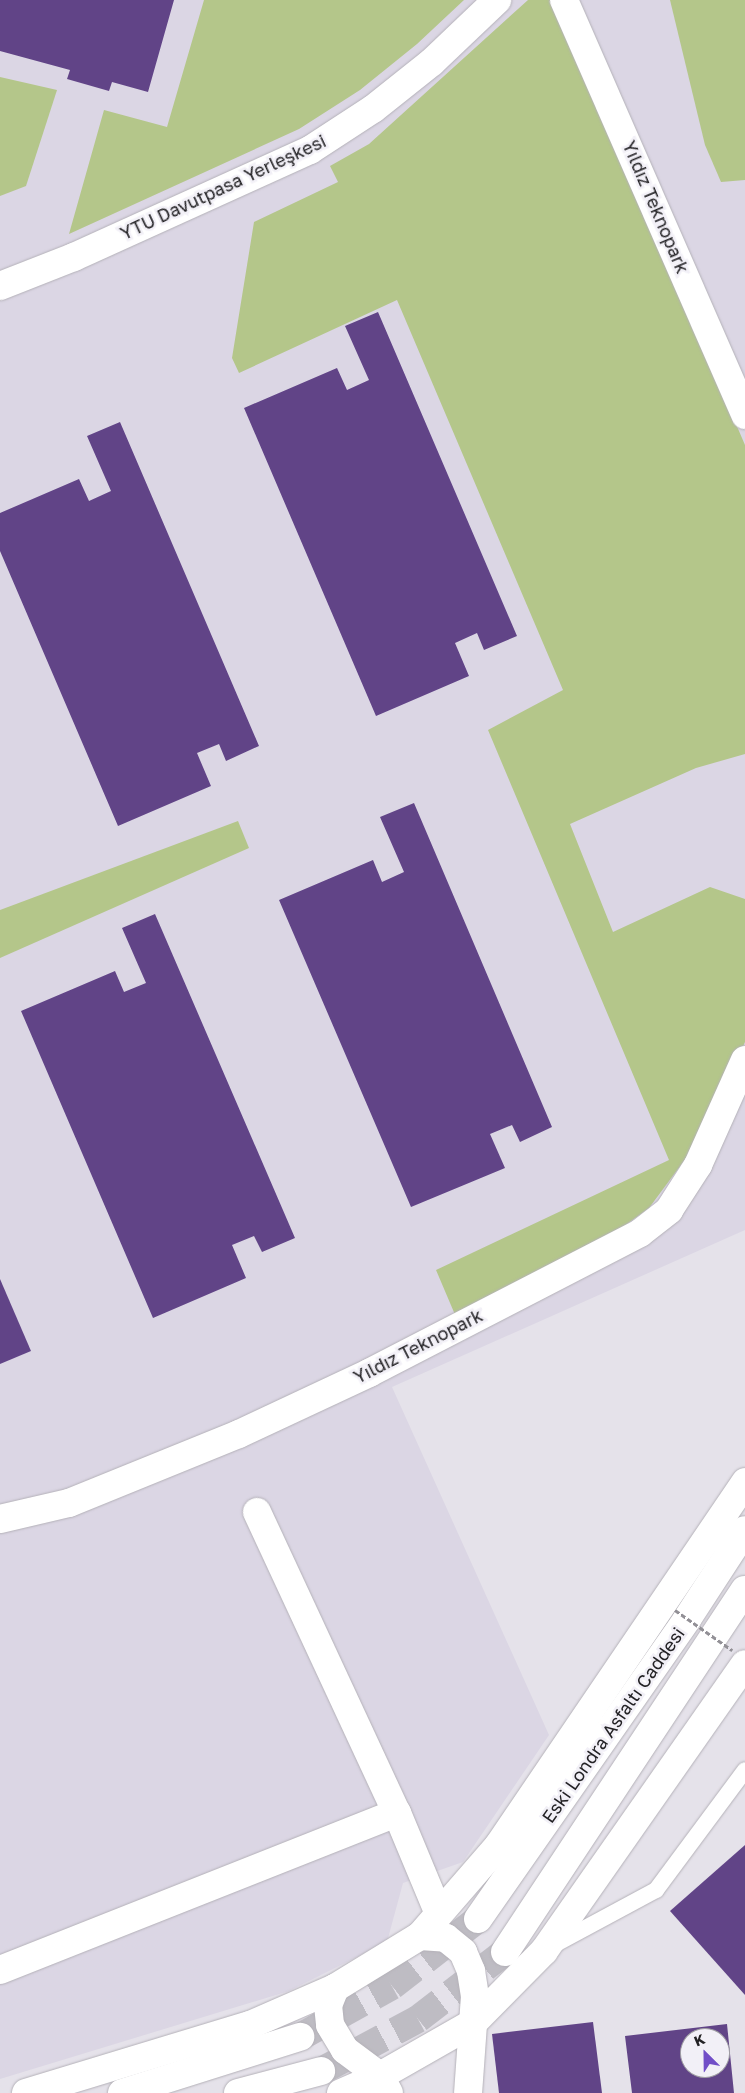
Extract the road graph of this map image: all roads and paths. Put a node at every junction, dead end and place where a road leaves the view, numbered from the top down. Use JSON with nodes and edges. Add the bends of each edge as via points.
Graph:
{"nodes":[{"id":1,"x":497,"y":0,"type":"edge"},
{"id":2,"x":564,"y":0,"type":"edge"},
{"id":3,"x":0,"y":286,"type":"edge"},
{"id":4,"x":745,"y":415,"type":"edge"},
{"id":5,"x":745,"y":1060,"type":"edge"},
{"id":6,"x":745,"y":1482,"type":"edge"},
{"id":7,"x":257,"y":1512,"type":"dead end"},
{"id":8,"x":0,"y":1519,"type":"edge"},
{"id":9,"x":745,"y":1530,"type":"edge"},
{"id":10,"x":745,"y":1590,"type":"edge"},
{"id":11,"x":675,"y":1610,"type":"dead end"},
{"id":12,"x":738,"y":1657,"type":"edge"},
{"id":13,"x":745,"y":1770,"type":"edge"},
{"id":14,"x":397,"y":1813,"type":"junction"},
{"id":15,"x":439,"y":1914,"type":"junction"},
{"id":16,"x":478,"y":1919,"type":"tunnel mouth"},
{"id":17,"x":420,"y":1936,"type":"junction"},
{"id":18,"x":544,"y":1951,"type":"junction"},
{"id":19,"x":505,"y":1952,"type":"tunnel mouth"},
{"id":20,"x":0,"y":1970,"type":"edge"},
{"id":21,"x":335,"y":1988,"type":"junction"},
{"id":22,"x":473,"y":2023,"type":"junction"},
{"id":23,"x":300,"y":2037,"type":"tunnel mouth"},
{"id":24,"x":321,"y":2071,"type":"tunnel mouth"},
{"id":25,"x":385,"y":2084,"type":"edge"},
{"id":26,"x":26,"y":2093,"type":"edge"},
{"id":27,"x":122,"y":2093,"type":"edge"},
{"id":28,"x":238,"y":2093,"type":"edge"},
{"id":29,"x":341,"y":2093,"type":"edge"},
{"id":30,"x":468,"y":2093,"type":"edge"}],
"edges":[{"from":1,"to":3,"type":"main road","name":"YTU Davutpasa Yerleşkesi","via":[[432,62],[381,103],[310,150],[74,257]]},
{"from":2,"to":4,"type":"main road","name":"Yıldız Teknopark"},
{"from":5,"to":8,"type":"main road","name":"Yıldız Teknopark","via":[[698,1165],[669,1210],[640,1233],[369,1373],[239,1434],[69,1503]]},
{"from":6,"to":15,"type":"main road","via":[[498,1846]]},
{"from":7,"to":14,"type":"main road"},
{"from":9,"to":16,"type":"main road","name":"Eski Londra Asfaltı Caddesi","via":[[687,1619]]},
{"from":10,"to":19,"type":"main road","name":"Eski Londra Asfaltı Caddesi"},
{"from":11,"to":12,"type":"path","bridge":true},
{"from":12,"to":18,"type":"main road"},
{"from":13,"to":18,"type":"lane","via":[[656,1890]]},
{"from":14,"to":15,"type":"main road"},
{"from":14,"to":20,"type":"main road"},
{"from":15,"to":17,"type":"main road"},
{"from":17,"to":21,"type":"main road"},
{"from":17,"to":22,"type":"main road","via":[[446,1938],[463,1952],[475,1996]]},
{"from":18,"to":22,"type":"main road"},
{"from":21,"to":25,"type":"main road","via":[[328,2005],[330,2025],[345,2050]]},
{"from":21,"to":26,"type":"main road","via":[[250,2025]]},
{"from":22,"to":25,"type":"main road"},
{"from":22,"to":30,"type":"main road"},
{"from":23,"to":27,"type":"main road"},
{"from":24,"to":28,"type":"main road"},
{"from":25,"to":29,"type":"main road"}]}
